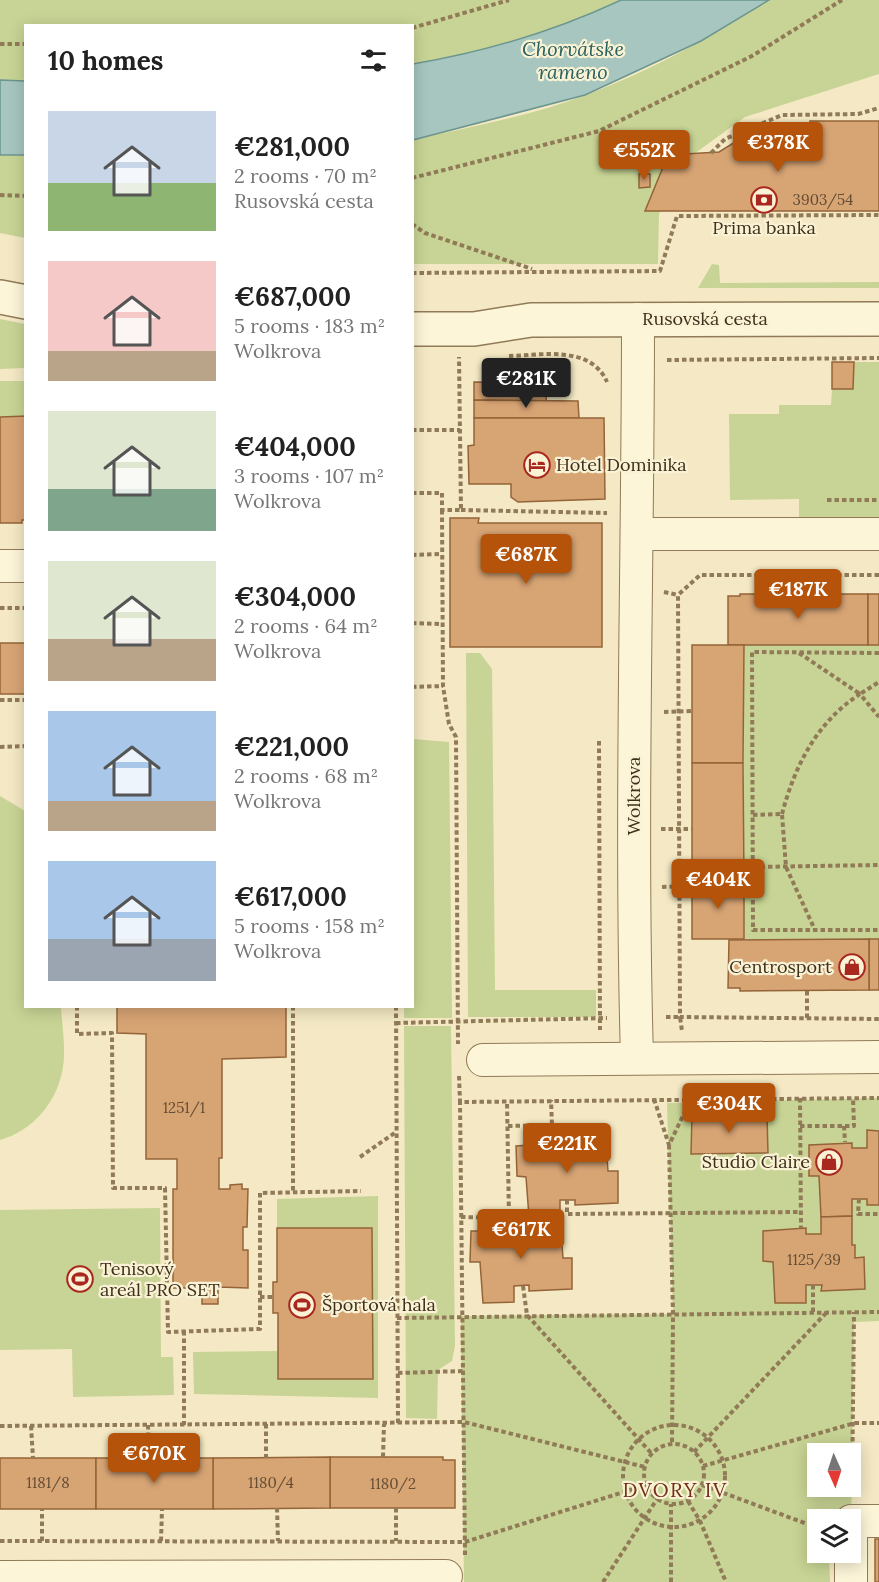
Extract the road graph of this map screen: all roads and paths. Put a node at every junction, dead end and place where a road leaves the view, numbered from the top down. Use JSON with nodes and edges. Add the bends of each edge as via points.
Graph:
{"nodes":[{"id":1,"x":509,"y":0,"type":"edge"},
{"id":2,"x":842,"y":0,"type":"edge"},
{"id":3,"x":414,"y":27,"type":"edge"},
{"id":4,"x":0,"y":44,"type":"edge"},
{"id":5,"x":24,"y":44,"type":"edge"},
{"id":6,"x":879,"y":108,"type":"edge"},
{"id":7,"x":711,"y":153,"type":"dead end"},
{"id":8,"x":414,"y":178,"type":"edge"},
{"id":9,"x":0,"y":195,"type":"edge"},
{"id":10,"x":24,"y":196,"type":"edge"},
{"id":11,"x":879,"y":215,"type":"edge"},
{"id":12,"x":414,"y":225,"type":"edge"},
{"id":13,"x":537,"y":271,"type":"junction"},
{"id":14,"x":414,"y":273,"type":"edge"},
{"id":15,"x":0,"y":297,"type":"edge"},
{"id":16,"x":24,"y":302,"type":"edge"},
{"id":17,"x":414,"y":310,"type":"edge"},
{"id":18,"x":879,"y":319,"type":"edge"},
{"id":19,"x":531,"y":320,"type":"junction"},
{"id":20,"x":638,"y":320,"type":"junction"},
{"id":21,"x":414,"y":329,"type":"edge"},
{"id":22,"x":501,"y":356,"type":"dead end"},
{"id":23,"x":447,"y":357,"type":"dead end"},
{"id":24,"x":459,"y":357,"type":"junction"},
{"id":25,"x":470,"y":357,"type":"dead end"},
{"id":26,"x":879,"y":358,"type":"edge"},
{"id":27,"x":637,"y":360,"type":"junction"},
{"id":28,"x":598,"y":366,"type":"junction"},
{"id":29,"x":609,"y":386,"type":"dead end"},
{"id":30,"x":414,"y":430,"type":"edge"},
{"id":31,"x":460,"y":430,"type":"junction"},
{"id":32,"x":414,"y":493,"type":"edge"},
{"id":33,"x":827,"y":500,"type":"dead end"},
{"id":34,"x":879,"y":500,"type":"edge"},
{"id":35,"x":442,"y":510,"type":"junction"},
{"id":36,"x":461,"y":510,"type":"junction"},
{"id":37,"x":626,"y":524,"type":"junction"},
{"id":38,"x":879,"y":534,"type":"edge"},
{"id":39,"x":442,"y":554,"type":"junction"},
{"id":40,"x":414,"y":555,"type":"edge"},
{"id":41,"x":0,"y":566,"type":"edge"},
{"id":42,"x":24,"y":566,"type":"edge"},
{"id":43,"x":795,"y":575,"type":"junction"},
{"id":44,"x":879,"y":575,"type":"edge"},
{"id":45,"x":795,"y":594,"type":"dead end"},
{"id":46,"x":0,"y":608,"type":"edge"},
{"id":47,"x":24,"y":608,"type":"edge"},
{"id":48,"x":414,"y":623,"type":"edge"},
{"id":49,"x":442,"y":624,"type":"junction"},
{"id":50,"x":799,"y":652,"type":"junction"},
{"id":51,"x":879,"y":653,"type":"edge"},
{"id":52,"x":879,"y":682,"type":"edge"},
{"id":53,"x":443,"y":686,"type":"junction"},
{"id":54,"x":414,"y":687,"type":"edge"},
{"id":55,"x":860,"y":694,"type":"junction"},
{"id":56,"x":0,"y":700,"type":"edge"},
{"id":57,"x":24,"y":700,"type":"edge"},
{"id":58,"x":879,"y":717,"type":"edge"},
{"id":59,"x":599,"y":741,"type":"dead end"},
{"id":60,"x":24,"y":746,"type":"edge"},
{"id":61,"x":0,"y":747,"type":"edge"},
{"id":62,"x":782,"y":814,"type":"junction"},
{"id":63,"x":753,"y":815,"type":"junction"},
{"id":64,"x":879,"y":865,"type":"edge"},
{"id":65,"x":753,"y":867,"type":"junction"},
{"id":66,"x":786,"y":867,"type":"junction"},
{"id":67,"x":815,"y":930,"type":"junction"},
{"id":68,"x":879,"y":930,"type":"edge"},
{"id":69,"x":807,"y":990,"type":"dead end"},
{"id":70,"x":77,"y":1008,"type":"edge"},
{"id":71,"x":293,"y":1008,"type":"edge"},
{"id":72,"x":396,"y":1008,"type":"edge"},
{"id":73,"x":636,"y":1017,"type":"junction"},
{"id":74,"x":680,"y":1017,"type":"junction"},
{"id":75,"x":600,"y":1018,"type":"junction"},
{"id":76,"x":807,"y":1018,"type":"junction"},
{"id":77,"x":879,"y":1019,"type":"edge"},
{"id":78,"x":458,"y":1022,"type":"junction"},
{"id":79,"x":396,"y":1023,"type":"junction"},
{"id":80,"x":879,"y":1057,"type":"edge"},
{"id":81,"x":601,"y":1058,"type":"junction"},
{"id":82,"x":637,"y":1058,"type":"junction"},
{"id":83,"x":467,"y":1061,"type":"junction"},
{"id":84,"x":800,"y":1098,"type":"junction"},
{"id":85,"x":853,"y":1098,"type":"junction"},
{"id":86,"x":879,"y":1098,"type":"edge"},
{"id":87,"x":602,"y":1099,"type":"junction"},
{"id":88,"x":654,"y":1099,"type":"junction"},
{"id":89,"x":691,"y":1099,"type":"junction"},
{"id":90,"x":551,"y":1100,"type":"junction"},
{"id":91,"x":507,"y":1101,"type":"junction"},
{"id":92,"x":460,"y":1102,"type":"junction"},
{"id":93,"x":552,"y":1125,"type":"junction"},
{"id":94,"x":508,"y":1126,"type":"junction"},
{"id":95,"x":800,"y":1126,"type":"junction"},
{"id":96,"x":844,"y":1126,"type":"junction"},
{"id":97,"x":396,"y":1131,"type":"junction"},
{"id":98,"x":845,"y":1142,"type":"dead end"},
{"id":99,"x":552,"y":1143,"type":"dead end"},
{"id":100,"x":669,"y":1145,"type":"junction"},
{"id":101,"x":360,"y":1157,"type":"dead end"},
{"id":102,"x":361,"y":1191,"type":"dead end"},
{"id":103,"x":293,"y":1192,"type":"junction"},
{"id":104,"x":859,"y":1199,"type":"dead end"},
{"id":105,"x":567,"y":1200,"type":"dead end"},
{"id":106,"x":800,"y":1212,"type":"junction"},
{"id":107,"x":671,"y":1213,"type":"junction"},
{"id":108,"x":879,"y":1214,"type":"edge"},
{"id":109,"x":461,"y":1217,"type":"junction"},
{"id":110,"x":508,"y":1218,"type":"junction"},
{"id":111,"x":508,"y":1228,"type":"dead end"},
{"id":112,"x":801,"y":1228,"type":"dead end"},
{"id":113,"x":813,"y":1285,"type":"dead end"},
{"id":114,"x":523,"y":1286,"type":"dead end"},
{"id":115,"x":260,"y":1297,"type":"junction"},
{"id":116,"x":273,"y":1297,"type":"dead end"},
{"id":117,"x":813,"y":1312,"type":"junction"},
{"id":118,"x":827,"y":1312,"type":"junction"},
{"id":119,"x":854,"y":1312,"type":"junction"},
{"id":120,"x":879,"y":1312,"type":"edge"},
{"id":121,"x":673,"y":1314,"type":"junction"},
{"id":122,"x":527,"y":1315,"type":"junction"},
{"id":123,"x":461,"y":1316,"type":"junction"},
{"id":124,"x":397,"y":1318,"type":"junction"},
{"id":125,"x":184,"y":1331,"type":"junction"},
{"id":126,"x":463,"y":1371,"type":"junction"},
{"id":127,"x":398,"y":1373,"type":"junction"},
{"id":128,"x":464,"y":1422,"type":"junction"},
{"id":129,"x":855,"y":1423,"type":"junction"},
{"id":130,"x":879,"y":1423,"type":"edge"},
{"id":131,"x":266,"y":1424,"type":"junction"},
{"id":132,"x":384,"y":1424,"type":"junction"},
{"id":133,"x":399,"y":1424,"type":"junction"},
{"id":134,"x":672,"y":1424,"type":"junction"},
{"id":135,"x":148,"y":1425,"type":"junction"},
{"id":136,"x":184,"y":1425,"type":"junction"},
{"id":137,"x":0,"y":1426,"type":"edge"},
{"id":138,"x":31,"y":1426,"type":"junction"},
{"id":139,"x":708,"y":1437,"type":"junction"},
{"id":140,"x":638,"y":1440,"type":"junction"},
{"id":141,"x":672,"y":1444,"type":"junction"},
{"id":142,"x":694,"y":1452,"type":"junction"},
{"id":143,"x":652,"y":1454,"type":"junction"},
{"id":144,"x":149,"y":1457,"type":"dead end"},
{"id":145,"x":383,"y":1457,"type":"dead end"},
{"id":146,"x":33,"y":1458,"type":"dead end"},
{"id":147,"x":267,"y":1458,"type":"dead end"},
{"id":148,"x":724,"y":1460,"type":"junction"},
{"id":149,"x":624,"y":1463,"type":"junction"},
{"id":150,"x":703,"y":1466,"type":"junction"},
{"id":151,"x":645,"y":1467,"type":"junction"},
{"id":152,"x":646,"y":1485,"type":"junction"},
{"id":153,"x":702,"y":1485,"type":"junction"},
{"id":154,"x":625,"y":1491,"type":"junction"},
{"id":155,"x":723,"y":1494,"type":"junction"},
{"id":156,"x":657,"y":1499,"type":"junction"},
{"id":157,"x":688,"y":1501,"type":"junction"},
{"id":158,"x":671,"y":1504,"type":"junction"},
{"id":159,"x":277,"y":1508,"type":"dead end"},
{"id":160,"x":396,"y":1508,"type":"dead end"},
{"id":161,"x":42,"y":1509,"type":"dead end"},
{"id":162,"x":162,"y":1509,"type":"dead end"},
{"id":163,"x":851,"y":1509,"type":"edge"},
{"id":164,"x":645,"y":1518,"type":"junction"},
{"id":165,"x":700,"y":1521,"type":"junction"},
{"id":166,"x":861,"y":1521,"type":"edge"},
{"id":167,"x":879,"y":1521,"type":"edge"},
{"id":168,"x":807,"y":1523,"type":"edge"},
{"id":169,"x":671,"y":1527,"type":"junction"},
{"id":170,"x":0,"y":1541,"type":"edge"},
{"id":171,"x":42,"y":1541,"type":"junction"},
{"id":172,"x":161,"y":1541,"type":"junction"},
{"id":173,"x":278,"y":1541,"type":"junction"},
{"id":174,"x":396,"y":1541,"type":"junction"},
{"id":175,"x":465,"y":1542,"type":"junction"},
{"id":176,"x":851,"y":1563,"type":"edge"},
{"id":177,"x":455,"y":1569,"type":"joint"},
{"id":178,"x":0,"y":1577,"type":"edge"},
{"id":179,"x":603,"y":1582,"type":"edge"},
{"id":180,"x":671,"y":1582,"type":"edge"},
{"id":181,"x":726,"y":1582,"type":"edge"},
{"id":182,"x":851,"y":1582,"type":"edge"}],
"edges":[{"from":1,"to":3,"type":"path"},
{"from":2,"to":8,"type":"path","via":[[752,56],[599,131]]},
{"from":4,"to":5,"type":"path"},
{"from":6,"to":7,"type":"path","via":[[858,114],[782,115],[725,139]]},
{"from":9,"to":10,"type":"path"},
{"from":11,"to":13,"type":"path","via":[[678,213],[660,271]]},
{"from":12,"to":13,"type":"path"},
{"from":13,"to":14,"type":"path"},
{"from":15,"to":16,"type":"street"},
{"from":17,"to":19,"type":"street","name":"Rusovská cesta","via":[[474,310]]},
{"from":18,"to":20,"type":"street","name":"Rusovská cesta"},
{"from":19,"to":20,"type":"street","name":"Rusovská cesta"},
{"from":19,"to":21,"type":"street","name":"Rusovská cesta","via":[[474,329]]},
{"from":20,"to":27,"type":"street","name":"Wolkrova"},
{"from":22,"to":28,"type":"path","via":[[574,356]]},
{"from":23,"to":24,"type":"path"},
{"from":24,"to":25,"type":"path"},
{"from":24,"to":31,"type":"path"},
{"from":26,"to":27,"type":"path"},
{"from":27,"to":28,"type":"path"},
{"from":27,"to":37,"type":"street","name":"Wolkrova"},
{"from":28,"to":29,"type":"path"},
{"from":30,"to":31,"type":"path"},
{"from":31,"to":36,"type":"path"},
{"from":32,"to":35,"type":"path","via":[[442,493]]},
{"from":33,"to":34,"type":"path"},
{"from":35,"to":36,"type":"path"},
{"from":35,"to":39,"type":"path"},
{"from":36,"to":37,"type":"path"},
{"from":37,"to":38,"type":"street","via":[[700,534]]},
{"from":37,"to":73,"type":"street","name":"Wolkrova","via":[[634,712]]},
{"from":39,"to":40,"type":"path"},
{"from":39,"to":49,"type":"path"},
{"from":41,"to":42,"type":"street"},
{"from":43,"to":44,"type":"path"},
{"from":43,"to":45,"type":"path"},
{"from":43,"to":74,"type":"path","via":[[700,575],[678,594]]},
{"from":46,"to":47,"type":"path"},
{"from":48,"to":49,"type":"path"},
{"from":49,"to":53,"type":"path"},
{"from":50,"to":51,"type":"path"},
{"from":50,"to":55,"type":"path"},
{"from":50,"to":63,"type":"path","via":[[752,652]]},
{"from":52,"to":55,"type":"path"},
{"from":53,"to":54,"type":"path"},
{"from":53,"to":78,"type":"path","via":[[449,724],[456,737]]},
{"from":55,"to":58,"type":"path"},
{"from":55,"to":62,"type":"path","via":[[815,735],[790,783]]},
{"from":56,"to":57,"type":"path"},
{"from":59,"to":75,"type":"path"},
{"from":60,"to":61,"type":"path"},
{"from":62,"to":63,"type":"path"},
{"from":62,"to":66,"type":"path"},
{"from":63,"to":65,"type":"path"},
{"from":64,"to":66,"type":"path"},
{"from":65,"to":66,"type":"path"},
{"from":65,"to":67,"type":"path","via":[[753,930]]},
{"from":66,"to":67,"type":"path"},
{"from":67,"to":68,"type":"path"},
{"from":69,"to":76,"type":"path"},
{"from":70,"to":125,"type":"path","via":[[77,1034],[112,1033],[114,1188],[165,1188],[168,1332]]},
{"from":71,"to":103,"type":"path"},
{"from":72,"to":79,"type":"path"},
{"from":73,"to":74,"type":"path"},
{"from":73,"to":75,"type":"path"},
{"from":73,"to":82,"type":"street","name":"Wolkrova"},
{"from":74,"to":76,"type":"path"},
{"from":75,"to":78,"type":"path"},
{"from":75,"to":81,"type":"path"},
{"from":76,"to":77,"type":"path"},
{"from":78,"to":79,"type":"path"},
{"from":78,"to":83,"type":"path"},
{"from":79,"to":97,"type":"path"},
{"from":80,"to":82,"type":"street"},
{"from":81,"to":82,"type":"street"},
{"from":81,"to":83,"type":"street"},
{"from":81,"to":87,"type":"path"},
{"from":83,"to":92,"type":"path"},
{"from":84,"to":85,"type":"path"},
{"from":84,"to":89,"type":"path"},
{"from":84,"to":95,"type":"path"},
{"from":85,"to":86,"type":"path"},
{"from":85,"to":96,"type":"path","via":[[854,1126]]},
{"from":87,"to":88,"type":"path"},
{"from":87,"to":90,"type":"path"},
{"from":88,"to":89,"type":"path"},
{"from":88,"to":100,"type":"path"},
{"from":89,"to":100,"type":"path"},
{"from":90,"to":91,"type":"path"},
{"from":90,"to":93,"type":"path"},
{"from":91,"to":92,"type":"path"},
{"from":91,"to":94,"type":"path"},
{"from":92,"to":109,"type":"path"},
{"from":93,"to":94,"type":"path"},
{"from":93,"to":99,"type":"path"},
{"from":94,"to":110,"type":"path"},
{"from":95,"to":96,"type":"path"},
{"from":95,"to":106,"type":"path"},
{"from":96,"to":98,"type":"path"},
{"from":97,"to":101,"type":"path"},
{"from":97,"to":124,"type":"path"},
{"from":100,"to":107,"type":"path"},
{"from":102,"to":103,"type":"path"},
{"from":103,"to":115,"type":"path","via":[[260,1193]]},
{"from":104,"to":108,"type":"path","via":[[858,1214]]},
{"from":105,"to":107,"type":"path","via":[[567,1214]]},
{"from":106,"to":107,"type":"path"},
{"from":106,"to":112,"type":"path"},
{"from":107,"to":121,"type":"path"},
{"from":109,"to":110,"type":"path"},
{"from":109,"to":123,"type":"path"},
{"from":110,"to":111,"type":"path"},
{"from":113,"to":117,"type":"path"},
{"from":114,"to":122,"type":"path"},
{"from":115,"to":116,"type":"path"},
{"from":115,"to":125,"type":"path","via":[[260,1329]]},
{"from":117,"to":118,"type":"path"},
{"from":117,"to":121,"type":"path"},
{"from":118,"to":119,"type":"path"},
{"from":118,"to":139,"type":"path"},
{"from":119,"to":120,"type":"path"},
{"from":119,"to":129,"type":"path"},
{"from":121,"to":122,"type":"path"},
{"from":121,"to":134,"type":"path"},
{"from":122,"to":123,"type":"path"},
{"from":122,"to":140,"type":"path"},
{"from":123,"to":124,"type":"path"},
{"from":123,"to":126,"type":"path"},
{"from":124,"to":127,"type":"path"},
{"from":125,"to":136,"type":"path"},
{"from":126,"to":127,"type":"path"},
{"from":126,"to":128,"type":"path"},
{"from":127,"to":133,"type":"path"},
{"from":128,"to":133,"type":"path"},
{"from":128,"to":149,"type":"path"},
{"from":128,"to":175,"type":"path"},
{"from":129,"to":130,"type":"path"},
{"from":129,"to":148,"type":"path"},
{"from":129,"to":163,"type":"path"},
{"from":131,"to":132,"type":"path"},
{"from":131,"to":136,"type":"path"},
{"from":131,"to":147,"type":"path"},
{"from":132,"to":133,"type":"path"},
{"from":132,"to":145,"type":"path"},
{"from":134,"to":139,"type":"path","via":[[691,1427]]},
{"from":134,"to":140,"type":"path","via":[[648,1431]]},
{"from":134,"to":141,"type":"path"},
{"from":135,"to":136,"type":"path"},
{"from":135,"to":138,"type":"path"},
{"from":135,"to":144,"type":"path"},
{"from":137,"to":138,"type":"path"},
{"from":138,"to":146,"type":"path"},
{"from":139,"to":142,"type":"path"},
{"from":139,"to":148,"type":"path"},
{"from":140,"to":143,"type":"path"},
{"from":140,"to":149,"type":"path"},
{"from":141,"to":142,"type":"path"},
{"from":141,"to":143,"type":"path"},
{"from":142,"to":150,"type":"path"},
{"from":143,"to":151,"type":"path"},
{"from":148,"to":150,"type":"path"},
{"from":148,"to":155,"type":"path"},
{"from":149,"to":151,"type":"path"},
{"from":149,"to":154,"type":"path"},
{"from":150,"to":153,"type":"path"},
{"from":151,"to":152,"type":"path"},
{"from":152,"to":154,"type":"path"},
{"from":152,"to":156,"type":"path"},
{"from":153,"to":155,"type":"path"},
{"from":153,"to":157,"type":"path"},
{"from":154,"to":164,"type":"path","via":[[629,1502]]},
{"from":154,"to":175,"type":"path"},
{"from":155,"to":165,"type":"path","via":[[718,1505]]},
{"from":155,"to":168,"type":"path"},
{"from":156,"to":158,"type":"path"},
{"from":156,"to":164,"type":"path"},
{"from":157,"to":158,"type":"path"},
{"from":157,"to":165,"type":"path"},
{"from":158,"to":169,"type":"path"},
{"from":159,"to":173,"type":"path"},
{"from":160,"to":174,"type":"path"},
{"from":161,"to":171,"type":"path"},
{"from":162,"to":172,"type":"path"},
{"from":164,"to":169,"type":"path"},
{"from":164,"to":179,"type":"path"},
{"from":165,"to":169,"type":"path"},
{"from":165,"to":181,"type":"path"},
{"from":166,"to":167,"type":"street"},
{"from":169,"to":180,"type":"path"},
{"from":170,"to":171,"type":"path"},
{"from":171,"to":172,"type":"path"},
{"from":172,"to":173,"type":"path"},
{"from":173,"to":174,"type":"path"},
{"from":174,"to":175,"type":"path"},
{"from":175,"to":177,"type":"path"},
{"from":176,"to":182,"type":"street"},
{"from":177,"to":178,"type":"street"}]}
